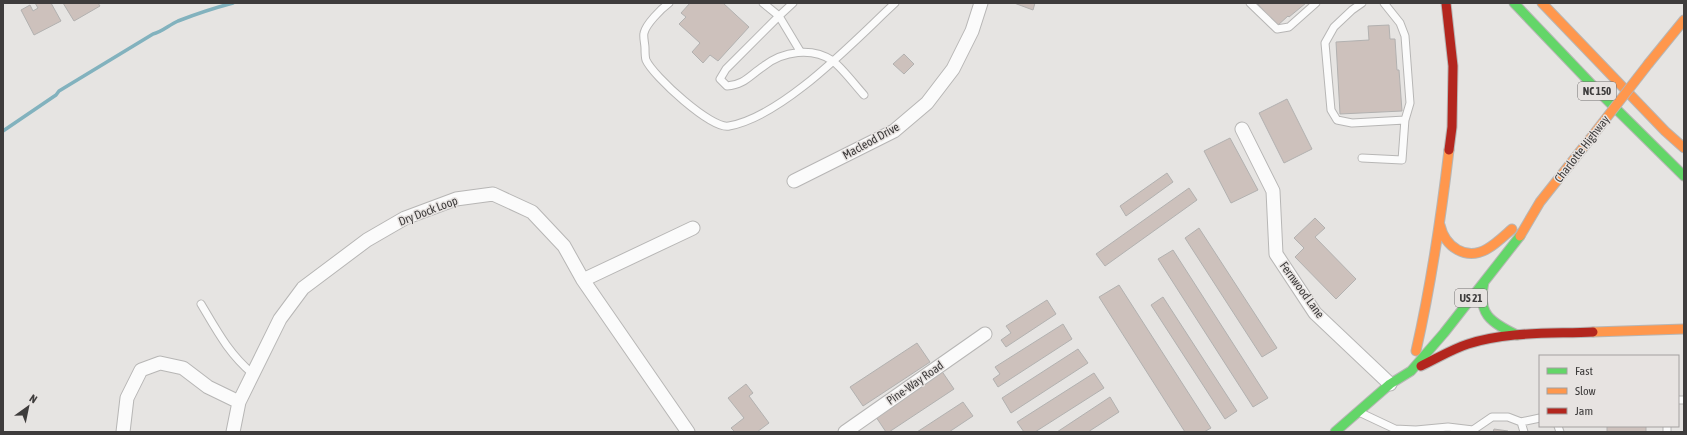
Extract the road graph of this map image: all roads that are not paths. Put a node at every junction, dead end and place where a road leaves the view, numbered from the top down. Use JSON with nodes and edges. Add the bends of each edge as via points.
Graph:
{"nodes":[{"id":1,"x":668,"y":3,"type":"edge"},
{"id":2,"x":763,"y":3,"type":"edge"},
{"id":3,"x":793,"y":3,"type":"edge"},
{"id":4,"x":895,"y":3,"type":"edge"},
{"id":5,"x":981,"y":3,"type":"edge"},
{"id":6,"x":1250,"y":3,"type":"edge"},
{"id":7,"x":1316,"y":3,"type":"edge"},
{"id":8,"x":1362,"y":3,"type":"edge"},
{"id":9,"x":1384,"y":3,"type":"edge"},
{"id":10,"x":1514,"y":3,"type":"edge"},
{"id":11,"x":1542,"y":3,"type":"edge"},
{"id":12,"x":1449,"y":6,"type":"edge"},
{"id":13,"x":779,"y":16,"type":"junction"},
{"id":14,"x":1684,"y":20,"type":"edge"},
{"id":15,"x":800,"y":52,"type":"junction"},
{"id":16,"x":833,"y":61,"type":"junction"},
{"id":17,"x":864,"y":95,"type":"dead end"},
{"id":18,"x":1405,"y":119,"type":"junction"},
{"id":19,"x":1242,"y":128,"type":"dead end"},
{"id":20,"x":1684,"y":148,"type":"edge"},
{"id":21,"x":1362,"y":158,"type":"dead end"},
{"id":22,"x":1684,"y":176,"type":"edge"},
{"id":23,"x":794,"y":181,"type":"dead end"},
{"id":24,"x":1540,"y":202,"type":"junction"},
{"id":25,"x":1440,"y":225,"type":"junction"},
{"id":26,"x":693,"y":228,"type":"dead end"},
{"id":27,"x":1512,"y":229,"type":"junction"},
{"id":28,"x":1490,"y":256,"type":"dead end"},
{"id":29,"x":583,"y":280,"type":"junction"},
{"id":30,"x":1484,"y":282,"type":"junction"},
{"id":31,"x":201,"y":304,"type":"dead end"},
{"id":32,"x":1684,"y":329,"type":"edge"},
{"id":33,"x":985,"y":334,"type":"dead end"},
{"id":34,"x":1429,"y":334,"type":"dead end"},
{"id":35,"x":1517,"y":334,"type":"junction"},
{"id":36,"x":1403,"y":365,"type":"dead end"},
{"id":37,"x":1410,"y":371,"type":"junction"},
{"id":38,"x":253,"y":374,"type":"junction"},
{"id":39,"x":1390,"y":384,"type":"junction"},
{"id":40,"x":239,"y":402,"type":"junction"},
{"id":41,"x":1359,"y":412,"type":"junction"},
{"id":42,"x":1539,"y":418,"type":"edge"},
{"id":43,"x":1521,"y":422,"type":"junction"},
{"id":44,"x":123,"y":432,"type":"edge"},
{"id":45,"x":233,"y":432,"type":"edge"},
{"id":46,"x":688,"y":432,"type":"edge"},
{"id":47,"x":845,"y":432,"type":"edge"},
{"id":48,"x":1335,"y":432,"type":"edge"},
{"id":49,"x":1524,"y":432,"type":"edge"}],
"edges":[{"from":1,"to":16,"type":"lane","via":[[658,11],[644,33],[646,60],[686,103],[708,119],[727,127],[756,118],[789,97]]},
{"from":2,"to":13,"type":"lane"},
{"from":3,"to":13,"type":"lane"},
{"from":4,"to":16,"type":"lane"},
{"from":5,"to":23,"type":"street","name":"Macleod Drive","via":[[972,31],[953,69],[927,103],[894,131]]},
{"from":6,"to":7,"type":"lane","via":[[1276,29],[1289,27]]},
{"from":8,"to":18,"type":"lane","via":[[1334,28],[1326,43],[1331,110],[1337,120],[1352,123]]},
{"from":9,"to":18,"type":"lane","via":[[1400,23],[1405,36],[1410,103]]},
{"from":10,"to":22,"type":"main road","number":"NC 150","via":[[1580,74]]},
{"from":11,"to":20,"type":"main road","number":"NC 150"},
{"from":12,"to":25,"type":"main road","via":[[1454,96]]},
{"from":13,"to":15,"type":"lane"},
{"from":13,"to":15,"type":"lane","via":[[726,68],[720,79],[728,86],[738,86],[765,64],[782,56]]},
{"from":14,"to":24,"type":"main road","name":"Charlotte Highway","number":"US 21","bridge":true},
{"from":15,"to":16,"type":"lane","via":[[817,54]]},
{"from":16,"to":17,"type":"lane"},
{"from":18,"to":21,"type":"lane","via":[[1402,160]]},
{"from":19,"to":39,"type":"street","name":"Fernwood Lane","via":[[1273,191],[1276,254],[1315,313]]},
{"from":24,"to":27,"type":"main road","name":"Charlotte Highway","number":"US 21"},
{"from":24,"to":30,"type":"main road","name":"Charlotte Highway","number":"US 21","via":[[1520,236]]},
{"from":25,"to":27,"type":"main road","via":[[1442,235],[1448,244],[1469,254],[1481,252]]},
{"from":25,"to":34,"type":"main road","via":[[1428,299],[1414,353]]},
{"from":26,"to":29,"type":"street"},
{"from":27,"to":28,"type":"main road","name":"Charlotte Highway","number":"US 21"},
{"from":29,"to":38,"type":"street","name":"Dry Dock Loop","via":[[564,246],[532,212],[493,194],[456,199],[405,218],[367,240],[303,288],[280,319]]},
{"from":29,"to":46,"type":"street","name":"Dry Dock Loop"},
{"from":30,"to":35,"type":"main road","via":[[1480,294],[1483,309],[1492,322]]},
{"from":30,"to":37,"type":"main road","name":"Charlotte Highway","number":"US 21"},
{"from":31,"to":38,"type":"lane","via":[[234,357]]},
{"from":32,"to":35,"type":"main road"},
{"from":33,"to":47,"type":"street","name":"Pine-Way Road"},
{"from":35,"to":37,"type":"main road","via":[[1467,344]]},
{"from":36,"to":39,"type":"main road","name":"Charlotte Highway","number":"US 21"},
{"from":37,"to":39,"type":"main road","name":"Charlotte Highway","number":"US 21"},
{"from":38,"to":40,"type":"street","name":"Dry Dock Loop"},
{"from":39,"to":41,"type":"main road","name":"Charlotte Highway","number":"US 21"},
{"from":40,"to":44,"type":"street","via":[[208,387],[183,368],[160,363],[141,370],[127,398]]},
{"from":40,"to":45,"type":"street","name":"Dry Dock Loop"},
{"from":41,"to":43,"type":"lane","via":[[1395,429],[1416,430],[1448,426],[1473,430],[1492,417],[1508,417]]},
{"from":41,"to":48,"type":"main road","name":"Charlotte Highway","number":"US 21"},
{"from":42,"to":43,"type":"lane"},
{"from":43,"to":49,"type":"lane"}]}
